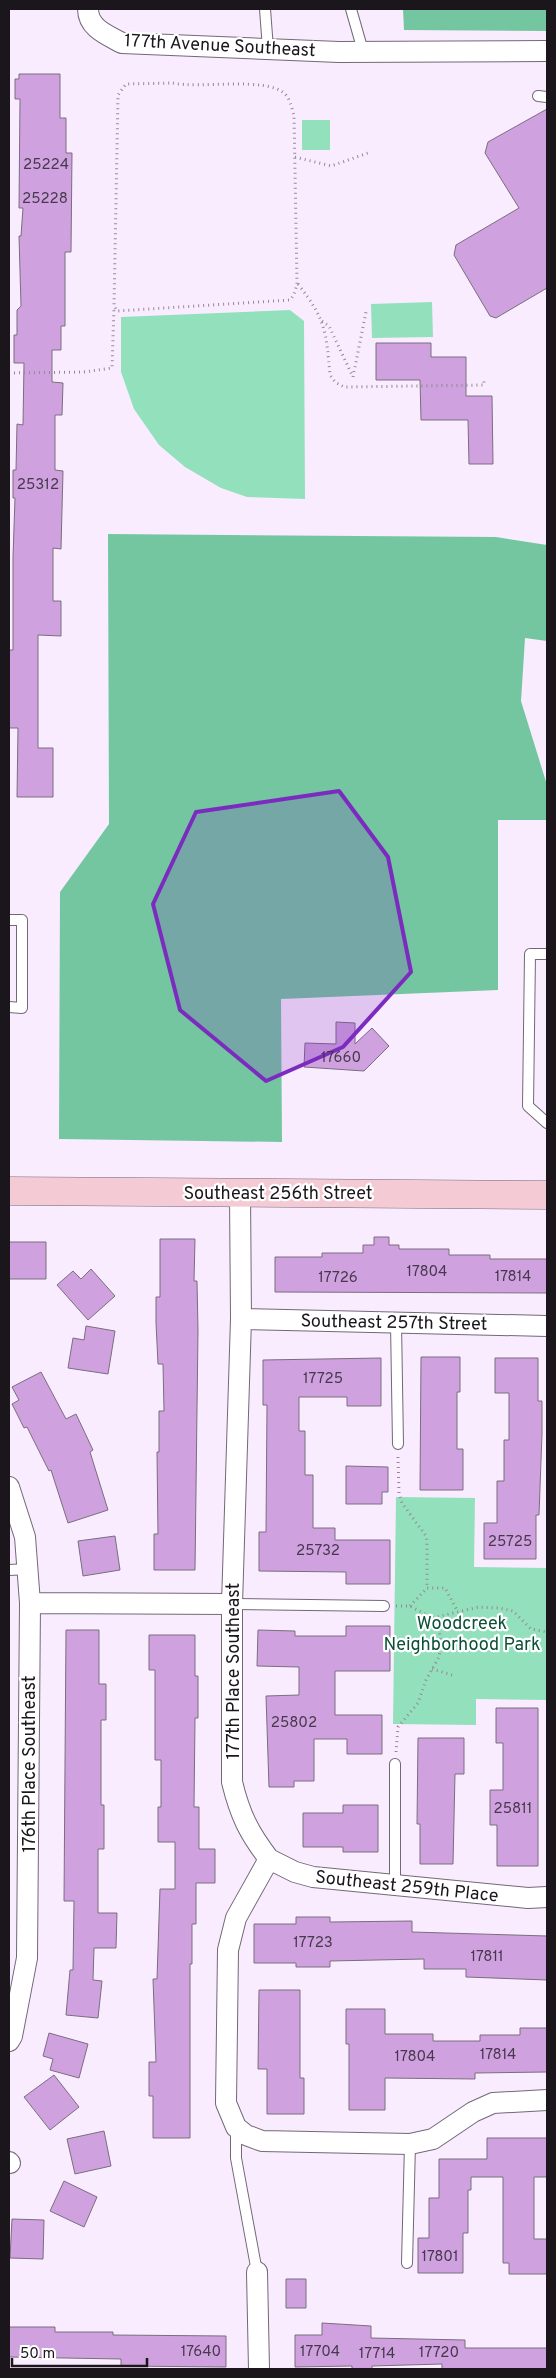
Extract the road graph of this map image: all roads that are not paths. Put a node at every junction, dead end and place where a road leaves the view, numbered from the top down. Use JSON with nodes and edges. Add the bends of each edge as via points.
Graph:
{"nodes":[{"id":1,"x":88,"y":9,"type":"edge"},
{"id":2,"x":265,"y":9,"type":"edge"},
{"id":3,"x":352,"y":9,"type":"edge"},
{"id":4,"x":268,"y":48,"type":"junction"},
{"id":5,"x":363,"y":51,"type":"junction"},
{"id":6,"x":547,"y":51,"type":"edge"},
{"id":7,"x":9,"y":920,"type":"edge"},
{"id":8,"x":547,"y":954,"type":"edge"},
{"id":9,"x":9,"y":1007,"type":"edge"},
{"id":10,"x":547,"y":1123,"type":"edge"},
{"id":11,"x":9,"y":1191,"type":"edge"},
{"id":12,"x":240,"y":1193,"type":"junction"},
{"id":13,"x":547,"y":1195,"type":"edge"},
{"id":14,"x":241,"y":1319,"type":"junction"},
{"id":15,"x":396,"y":1322,"type":"junction"},
{"id":16,"x":547,"y":1326,"type":"edge"},
{"id":17,"x":398,"y":1444,"type":"road end"},
{"id":18,"x":9,"y":1487,"type":"edge"},
{"id":19,"x":29,"y":1569,"type":"junction"},
{"id":20,"x":9,"y":1570,"type":"edge"},
{"id":21,"x":30,"y":1602,"type":"junction"},
{"id":22,"x":232,"y":1604,"type":"junction"},
{"id":23,"x":384,"y":1606,"type":"road end"},
{"id":24,"x":395,"y":1764,"type":"road end"},
{"id":25,"x":269,"y":1859,"type":"junction"},
{"id":26,"x":395,"y":1885,"type":"junction"},
{"id":27,"x":547,"y":1897,"type":"edge"},
{"id":28,"x":9,"y":2041,"type":"edge"},
{"id":29,"x":547,"y":2100,"type":"edge"},
{"id":30,"x":236,"y":2127,"type":"junction"},
{"id":31,"x":410,"y":2144,"type":"junction"},
{"id":32,"x":407,"y":2263,"type":"dead end"},
{"id":33,"x":257,"y":2272,"type":"joint"},
{"id":34,"x":259,"y":2369,"type":"edge"}],
"edges":[{"from":1,"to":4,"type":"street","name":"177th Avenue Southeast","via":[[98,30],[122,43]]},
{"from":2,"to":4,"type":"lane"},
{"from":3,"to":5,"type":"lane"},
{"from":4,"to":5,"type":"street","name":"177th Avenue Southeast"},
{"from":5,"to":6,"type":"street","name":"177th Avenue Southeast"},
{"from":7,"to":9,"type":"lane","via":[[22,920],[22,1008]]},
{"from":8,"to":10,"type":"lane","via":[[530,954],[528,1106]]},
{"from":11,"to":12,"type":"main road","name":"Southeast 256th Street"},
{"from":12,"to":13,"type":"main road","name":"Southeast 256th Street"},
{"from":12,"to":14,"type":"street","name":"177th Place Southeast"},
{"from":14,"to":15,"type":"street","name":"Southeast 257th Street"},
{"from":14,"to":22,"type":"street","name":"177th Place Southeast"},
{"from":15,"to":16,"type":"street","name":"Southeast 257th Street"},
{"from":15,"to":17,"type":"lane"},
{"from":18,"to":19,"type":"street","name":"176th Place Southeast","via":[[25,1537]]},
{"from":19,"to":20,"type":"lane"},
{"from":19,"to":21,"type":"street","name":"176th Place Southeast"},
{"from":21,"to":22,"type":"street"},
{"from":21,"to":28,"type":"street","name":"176th Place Southeast","via":[[27,1958]]},
{"from":22,"to":23,"type":"lane"},
{"from":22,"to":25,"type":"street","name":"177th Place Southeast","via":[[232,1782],[246,1826]]},
{"from":24,"to":26,"type":"lane"},
{"from":25,"to":26,"type":"street","name":"Southeast 259th Place","via":[[313,1877]]},
{"from":25,"to":30,"type":"street","via":[[236,1918],[228,1950],[226,2103]]},
{"from":26,"to":27,"type":"street","name":"Southeast 259th Place"},
{"from":29,"to":31,"type":"street","via":[[494,2102],[433,2139]]},
{"from":30,"to":31,"type":"street","via":[[262,2141]]},
{"from":30,"to":33,"type":"lane","via":[[236,2158]]},
{"from":31,"to":32,"type":"lane"},
{"from":33,"to":34,"type":"street"}]}
